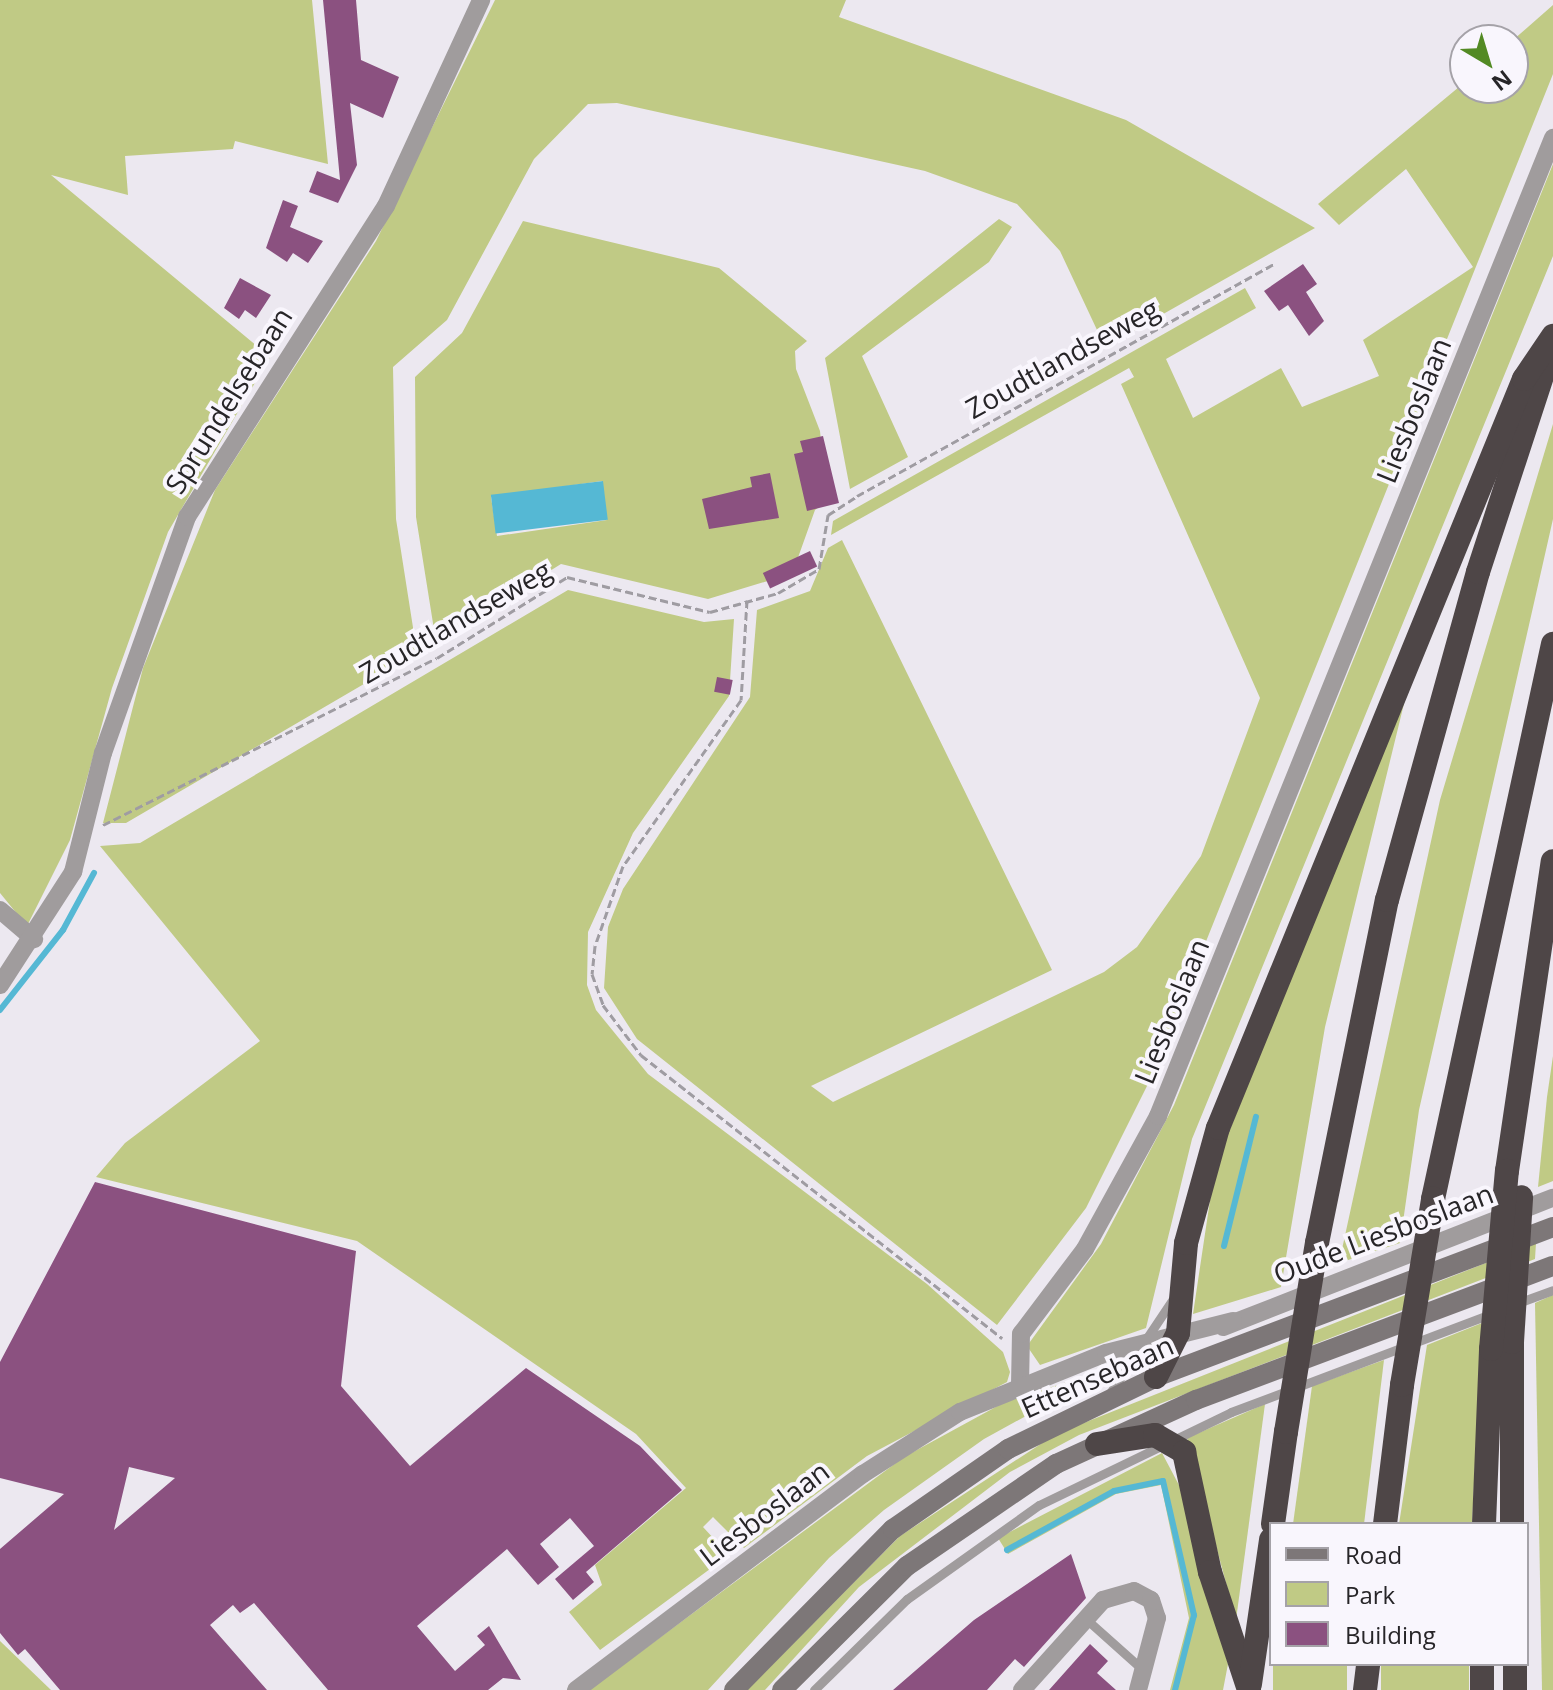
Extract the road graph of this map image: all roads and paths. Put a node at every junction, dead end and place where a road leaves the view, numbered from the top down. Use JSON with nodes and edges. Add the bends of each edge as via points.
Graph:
{"nodes":[{"id":1,"x":481,"y":0,"type":"edge"},
{"id":2,"x":1553,"y":138,"type":"edge"},
{"id":3,"x":1276,"y":263,"type":"dead end"},
{"id":4,"x":1553,"y":336,"type":"edge"},
{"id":5,"x":1553,"y":344,"type":"edge"},
{"id":6,"x":747,"y":600,"type":"junction"},
{"id":7,"x":1553,"y":644,"type":"edge"},
{"id":8,"x":87,"y":827,"type":"junction"},
{"id":9,"x":1553,"y":861,"type":"edge"},
{"id":10,"x":0,"y":910,"type":"edge"},
{"id":11,"x":1553,"y":925,"type":"edge"},
{"id":12,"x":34,"y":939,"type":"junction"},
{"id":13,"x":0,"y":985,"type":"edge"},
{"id":14,"x":1515,"y":1168,"type":"junction"},
{"id":15,"x":1553,"y":1198,"type":"edge"},
{"id":16,"x":1553,"y":1227,"type":"edge"},
{"id":17,"x":1553,"y":1266,"type":"edge"},
{"id":18,"x":1182,"y":1287,"type":"junction"},
{"id":19,"x":1553,"y":1290,"type":"edge"},
{"id":20,"x":1176,"y":1339,"type":"junction"},
{"id":21,"x":1502,"y":1346,"type":"junction"},
{"id":22,"x":1144,"y":1347,"type":"junction"},
{"id":23,"x":1016,"y":1350,"type":"junction"},
{"id":24,"x":1156,"y":1377,"type":"junction"},
{"id":25,"x":1020,"y":1385,"type":"junction"},
{"id":26,"x":1105,"y":1399,"type":"junction"},
{"id":27,"x":1172,"y":1441,"type":"junction"},
{"id":28,"x":1097,"y":1444,"type":"junction"},
{"id":29,"x":1273,"y":1522,"type":"edge"},
{"id":30,"x":1385,"y":1522,"type":"edge"},
{"id":31,"x":1484,"y":1522,"type":"edge"},
{"id":32,"x":1512,"y":1522,"type":"edge"},
{"id":33,"x":1269,"y":1554,"type":"edge"},
{"id":34,"x":1086,"y":1619,"type":"junction"},
{"id":35,"x":1368,"y":1666,"type":"edge"},
{"id":36,"x":1482,"y":1666,"type":"edge"},
{"id":37,"x":1515,"y":1666,"type":"edge"},
{"id":38,"x":1144,"y":1671,"type":"junction"},
{"id":39,"x":576,"y":1690,"type":"edge"},
{"id":40,"x":734,"y":1690,"type":"edge"},
{"id":41,"x":782,"y":1690,"type":"edge"},
{"id":42,"x":814,"y":1690,"type":"edge"},
{"id":43,"x":1022,"y":1690,"type":"edge"},
{"id":44,"x":1138,"y":1690,"type":"edge"},
{"id":45,"x":1249,"y":1690,"type":"edge"},
{"id":46,"x":1365,"y":1690,"type":"edge"},
{"id":47,"x":1482,"y":1690,"type":"edge"},
{"id":48,"x":1515,"y":1690,"type":"edge"}],
"edges":[{"from":1,"to":8,"type":"street","name":"Sprundelsebaan","via":[[386,206],[187,517],[103,753]]},
{"from":2,"to":23,"type":"street","name":"Liesboslaan","via":[[1158,1116],[1126,1183]]},
{"from":3,"to":6,"type":"path","name":"Zoudtlandseweg","via":[[857,496],[828,515],[819,569],[778,593]]},
{"from":4,"to":18,"type":"highway","via":[[1524,379],[1232,1092],[1199,1184]]},
{"from":5,"to":29,"type":"highway","bridge":true,"via":[[1478,572],[1387,900],[1317,1243]]},
{"from":6,"to":8,"type":"path","name":"Zoudtlandseweg","via":[[710,612],[567,577],[423,665],[128,819]]},
{"from":6,"to":23,"type":"path","via":[[741,700],[623,866],[595,946],[592,974],[603,1005],[641,1055]]},
{"from":7,"to":30,"type":"highway","bridge":true,"via":[[1433,1199]]},
{"from":8,"to":12,"type":"street","name":"Sprundelsebaan","via":[[73,872]]},
{"from":9,"to":14,"type":"highway"},
{"from":10,"to":12,"type":"street"},
{"from":11,"to":14,"type":"highway"},
{"from":12,"to":13,"type":"street","name":"Sprundelsebaan"},
{"from":14,"to":21,"type":"highway","bridge":true},
{"from":15,"to":20,"type":"street","name":"Oude Liesboslaan"},
{"from":16,"to":24,"type":"main road","name":"Ettensebaan"},
{"from":17,"to":28,"type":"main road"},
{"from":18,"to":20,"type":"highway"},
{"from":18,"to":22,"type":"lane"},
{"from":19,"to":27,"type":"lane"},
{"from":20,"to":22,"type":"street","name":"Oude Liesboslaan"},
{"from":20,"to":24,"type":"highway"},
{"from":21,"to":31,"type":"highway"},
{"from":21,"to":32,"type":"highway"},
{"from":22,"to":25,"type":"street","name":"Oude Liesboslaan"},
{"from":22,"to":26,"type":"lane"},
{"from":23,"to":25,"type":"street"},
{"from":24,"to":26,"type":"main road","name":"Ettensebaan"},
{"from":25,"to":39,"type":"street","name":"Liesboslaan","via":[[906,1444]]},
{"from":26,"to":40,"type":"main road","name":"Ettensebaan","via":[[1008,1449],[893,1529]]},
{"from":27,"to":28,"type":"highway","via":[[1141,1434]]},
{"from":27,"to":42,"type":"lane","via":[[992,1535],[878,1623]]},
{"from":27,"to":45,"type":"highway","via":[[1188,1461],[1207,1562]]},
{"from":28,"to":41,"type":"main road","via":[[936,1543]]},
{"from":33,"to":45,"type":"highway"},
{"from":34,"to":38,"type":"lane"},
{"from":34,"to":38,"type":"street","via":[[1110,1595],[1148,1596],[1157,1624]]},
{"from":34,"to":43,"type":"street"},
{"from":35,"to":46,"type":"highway"},
{"from":36,"to":47,"type":"highway"},
{"from":37,"to":48,"type":"highway"},
{"from":38,"to":44,"type":"street"}]}
